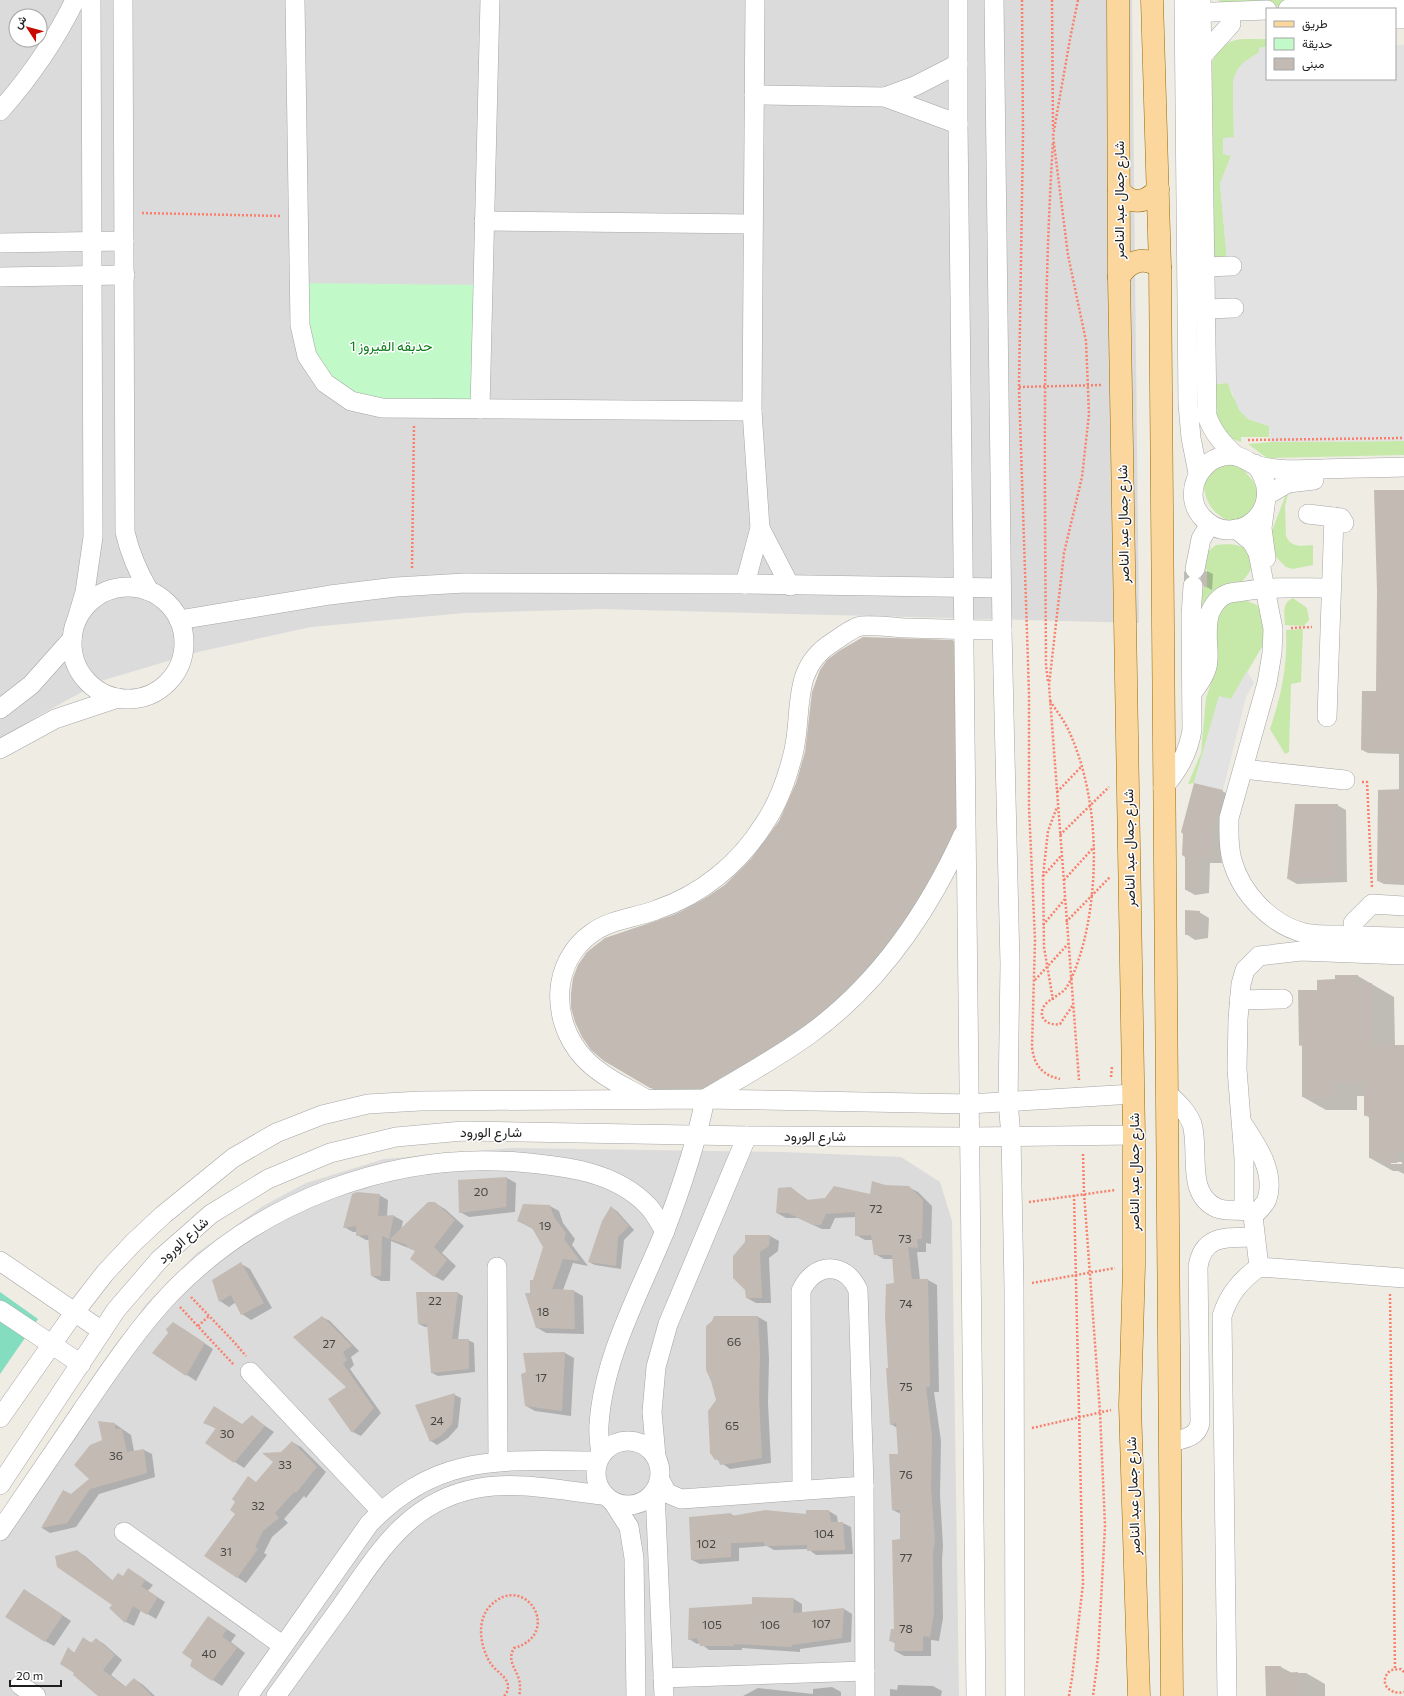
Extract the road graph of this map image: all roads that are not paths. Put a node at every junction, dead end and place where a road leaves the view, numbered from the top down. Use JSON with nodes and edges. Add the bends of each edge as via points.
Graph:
{"nodes":[{"id":1,"x":75,"y":0,"type":"edge"},
{"id":2,"x":90,"y":0,"type":"edge"},
{"id":3,"x":123,"y":0,"type":"edge"},
{"id":4,"x":295,"y":0,"type":"edge"},
{"id":5,"x":490,"y":0,"type":"edge"},
{"id":6,"x":755,"y":0,"type":"edge"},
{"id":7,"x":958,"y":0,"type":"edge"},
{"id":8,"x":994,"y":0,"type":"edge"},
{"id":9,"x":1118,"y":0,"type":"edge"},
{"id":10,"x":1152,"y":0,"type":"edge"},
{"id":11,"x":1353,"y":5,"type":"edge"},
{"id":12,"x":1404,"y":5,"type":"edge"},
{"id":13,"x":1304,"y":8,"type":"edge"},
{"id":14,"x":1266,"y":10,"type":"edge"},
{"id":15,"x":1196,"y":11,"type":"edge"},
{"id":16,"x":1232,"y":18,"type":"junction"},
{"id":17,"x":1266,"y":23,"type":"edge"},
{"id":18,"x":1202,"y":56,"type":"junction"},
{"id":19,"x":958,"y":64,"type":"junction"},
{"id":20,"x":754,"y":96,"type":"junction"},
{"id":21,"x":886,"y":97,"type":"junction"},
{"id":22,"x":0,"y":111,"type":"edge"},
{"id":23,"x":958,"y":124,"type":"junction"},
{"id":24,"x":1158,"y":189,"type":"junction"},
{"id":25,"x":1119,"y":190,"type":"junction"},
{"id":26,"x":484,"y":221,"type":"junction"},
{"id":27,"x":753,"y":224,"type":"junction"},
{"id":28,"x":91,"y":241,"type":"junction"},
{"id":29,"x":124,"y":241,"type":"junction"},
{"id":30,"x":0,"y":243,"type":"edge"},
{"id":31,"x":1232,"y":266,"type":"dead end"},
{"id":32,"x":1160,"y":267,"type":"junction"},
{"id":33,"x":1204,"y":267,"type":"junction"},
{"id":34,"x":92,"y":275,"type":"junction"},
{"id":35,"x":125,"y":275,"type":"junction"},
{"id":36,"x":0,"y":277,"type":"edge"},
{"id":37,"x":1119,"y":277,"type":"junction"},
{"id":38,"x":1234,"y":308,"type":"dead end"},
{"id":39,"x":1206,"y":309,"type":"junction"},
{"id":40,"x":480,"y":409,"type":"junction"},
{"id":41,"x":752,"y":411,"type":"junction"},
{"id":42,"x":1246,"y":460,"type":"junction"},
{"id":43,"x":1404,"y":467,"type":"edge"},
{"id":44,"x":1198,"y":473,"type":"junction"},
{"id":45,"x":1404,"y":477,"type":"edge"},
{"id":46,"x":1266,"y":500,"type":"junction"},
{"id":47,"x":1308,"y":514,"type":"dead end"},
{"id":48,"x":1210,"y":524,"type":"junction"},
{"id":49,"x":760,"y":528,"type":"junction"},
{"id":50,"x":1236,"y":530,"type":"junction"},
{"id":51,"x":745,"y":584,"type":"junction"},
{"id":52,"x":790,"y":586,"type":"junction"},
{"id":53,"x":1269,"y":587,"type":"junction"},
{"id":54,"x":964,"y":588,"type":"junction"},
{"id":55,"x":1001,"y":588,"type":"junction"},
{"id":56,"x":1331,"y":588,"type":"junction"},
{"id":57,"x":150,"y":591,"type":"junction"},
{"id":58,"x":77,"y":619,"type":"junction"},
{"id":59,"x":179,"y":620,"type":"junction"},
{"id":60,"x":964,"y":630,"type":"junction"},
{"id":61,"x":1002,"y":630,"type":"junction"},
{"id":62,"x":72,"y":638,"type":"junction"},
{"id":63,"x":1192,"y":693,"type":"junction"},
{"id":64,"x":118,"y":698,"type":"junction"},
{"id":65,"x":0,"y":709,"type":"edge"},
{"id":66,"x":1327,"y":717,"type":"dead end"},
{"id":67,"x":0,"y":749,"type":"edge"},
{"id":68,"x":1252,"y":770,"type":"junction"},
{"id":69,"x":1345,"y":780,"type":"road end"},
{"id":70,"x":1164,"y":788,"type":"junction"},
{"id":71,"x":966,"y":828,"type":"junction"},
{"id":72,"x":1404,"y":906,"type":"edge"},
{"id":73,"x":1353,"y":924,"type":"junction"},
{"id":74,"x":1404,"y":926,"type":"edge"},
{"id":75,"x":1404,"y":937,"type":"edge"},
{"id":76,"x":1404,"y":955,"type":"edge"},
{"id":77,"x":1283,"y":999,"type":"dead end"},
{"id":78,"x":1239,"y":1000,"type":"junction"},
{"id":79,"x":1167,"y":1093,"type":"junction"},
{"id":80,"x":1133,"y":1094,"type":"junction"},
{"id":81,"x":648,"y":1100,"type":"junction"},
{"id":82,"x":704,"y":1100,"type":"junction"},
{"id":83,"x":1008,"y":1102,"type":"junction"},
{"id":84,"x":969,"y":1104,"type":"junction"},
{"id":85,"x":1241,"y":1122,"type":"junction"},
{"id":86,"x":1134,"y":1135,"type":"junction"},
{"id":87,"x":698,"y":1136,"type":"junction"},
{"id":88,"x":747,"y":1136,"type":"junction"},
{"id":89,"x":1011,"y":1136,"type":"junction"},
{"id":90,"x":968,"y":1137,"type":"junction"},
{"id":91,"x":1249,"y":1213,"type":"junction"},
{"id":92,"x":665,"y":1231,"type":"junction"},
{"id":93,"x":1255,"y":1237,"type":"junction"},
{"id":94,"x":0,"y":1261,"type":"edge"},
{"id":95,"x":497,"y":1267,"type":"dead end"},
{"id":96,"x":1259,"y":1267,"type":"junction"},
{"id":97,"x":1397,"y":1278,"type":"edge"},
{"id":98,"x":0,"y":1310,"type":"edge"},
{"id":99,"x":74,"y":1312,"type":"junction"},
{"id":100,"x":102,"y":1331,"type":"junction"},
{"id":101,"x":51,"y":1344,"type":"junction"},
{"id":102,"x":81,"y":1364,"type":"junction"},
{"id":103,"x":250,"y":1372,"type":"road end"},
{"id":104,"x":0,"y":1418,"type":"edge"},
{"id":105,"x":1170,"y":1442,"type":"junction"},
{"id":106,"x":656,"y":1456,"type":"junction"},
{"id":107,"x":599,"y":1458,"type":"junction"},
{"id":108,"x":498,"y":1461,"type":"junction"},
{"id":109,"x":0,"y":1485,"type":"edge"},
{"id":110,"x":657,"y":1485,"type":"junction"},
{"id":111,"x":864,"y":1486,"type":"junction"},
{"id":112,"x":802,"y":1490,"type":"junction"},
{"id":113,"x":608,"y":1499,"type":"junction"},
{"id":114,"x":381,"y":1511,"type":"junction"},
{"id":115,"x":0,"y":1532,"type":"edge"},
{"id":116,"x":124,"y":1532,"type":"dead end"},
{"id":117,"x":334,"y":1572,"type":"junction"},
{"id":118,"x":354,"y":1587,"type":"junction"},
{"id":119,"x":282,"y":1645,"type":"junction"},
{"id":120,"x":1170,"y":1655,"type":"junction"},
{"id":121,"x":1138,"y":1657,"type":"junction"},
{"id":122,"x":865,"y":1670,"type":"junction"},
{"id":123,"x":20,"y":1685,"type":"dead end"},
{"id":124,"x":664,"y":1687,"type":"edge"},
{"id":125,"x":36,"y":1696,"type":"edge"},
{"id":126,"x":248,"y":1696,"type":"edge"},
{"id":127,"x":276,"y":1696,"type":"edge"},
{"id":128,"x":636,"y":1696,"type":"edge"},
{"id":129,"x":865,"y":1696,"type":"edge"},
{"id":130,"x":976,"y":1696,"type":"edge"},
{"id":131,"x":1015,"y":1696,"type":"edge"},
{"id":132,"x":1139,"y":1696,"type":"edge"},
{"id":133,"x":1172,"y":1696,"type":"edge"},
{"id":134,"x":1227,"y":1696,"type":"edge"}],
"edges":[{"from":1,"to":22,"type":"street","via":[[52,43]]},
{"from":2,"to":28,"type":"street"},
{"from":3,"to":29,"type":"street"},
{"from":4,"to":40,"type":"street","via":[[300,325],[307,356],[325,383],[351,401],[382,408]]},
{"from":5,"to":26,"type":"street"},
{"from":6,"to":20,"type":"street"},
{"from":7,"to":19,"type":"street"},
{"from":8,"to":55,"type":"street"},
{"from":9,"to":25,"type":"main road","name":"شارع جمال عبد الناصر"},
{"from":10,"to":24,"type":"main road"},
{"from":11,"to":12,"type":"street"},
{"from":11,"to":13,"type":"street"},
{"from":14,"to":16,"type":"street"},
{"from":15,"to":16,"type":"street"},
{"from":15,"to":16,"type":"street"},
{"from":15,"to":18,"type":"street"},
{"from":15,"to":44,"type":"street","via":[[1188,404]]},
{"from":16,"to":17,"type":"street"},
{"from":16,"to":18,"type":"street"},
{"from":18,"to":33,"type":"street"},
{"from":19,"to":21,"type":"street","via":[[915,86]]},
{"from":19,"to":23,"type":"street"},
{"from":20,"to":21,"type":"street"},
{"from":20,"to":27,"type":"street"},
{"from":21,"to":23,"type":"street"},
{"from":23,"to":54,"type":"street"},
{"from":24,"to":25,"type":"main road","via":[[1152,196],[1138,201],[1123,196]]},
{"from":24,"to":32,"type":"main road"},
{"from":25,"to":37,"type":"main road","name":"شارع جمال عبد الناصر"},
{"from":26,"to":27,"type":"street"},
{"from":26,"to":40,"type":"street"},
{"from":27,"to":41,"type":"street"},
{"from":28,"to":29,"type":"street"},
{"from":28,"to":30,"type":"street"},
{"from":28,"to":34,"type":"street"},
{"from":29,"to":35,"type":"street"},
{"from":31,"to":33,"type":"street"},
{"from":32,"to":37,"type":"main road","via":[[1153,262],[1137,261],[1129,264]]},
{"from":32,"to":70,"type":"main road"},
{"from":33,"to":39,"type":"street"},
{"from":34,"to":35,"type":"street"},
{"from":34,"to":36,"type":"street"},
{"from":34,"to":58,"type":"street","via":[[93,537],[89,572]]},
{"from":35,"to":57,"type":"street","via":[[125,532],[133,559]]},
{"from":37,"to":80,"type":"main road","name":"شارع جمال عبد الناصر"},
{"from":38,"to":39,"type":"street"},
{"from":39,"to":42,"type":"street","via":[[1207,416],[1210,427],[1217,437]]},
{"from":40,"to":41,"type":"street"},
{"from":41,"to":49,"type":"street"},
{"from":42,"to":43,"type":"street","via":[[1292,470]]},
{"from":42,"to":44,"type":"street","via":[[1225,456],[1214,459]]},
{"from":42,"to":46,"type":"street","via":[[1262,473],[1266,484]]},
{"from":44,"to":48,"type":"street","via":[[1194,484],[1195,506]]},
{"from":45,"to":46,"type":"street","via":[[1296,481],[1280,486]]},
{"from":46,"to":50,"type":"street","via":[[1258,517]]},
{"from":46,"to":53,"type":"street","via":[[1262,540]]},
{"from":47,"to":56,"type":"street","via":[[1341,518],[1344,522],[1344,548],[1340,556],[1333,559]]},
{"from":48,"to":50,"type":"street","via":[[1222,529]]},
{"from":48,"to":63,"type":"street","via":[[1201,539],[1194,578],[1191,616]]},
{"from":49,"to":51,"type":"street"},
{"from":49,"to":52,"type":"street"},
{"from":50,"to":53,"type":"street","via":[[1247,536],[1256,547]]},
{"from":51,"to":52,"type":"street"},
{"from":51,"to":59,"type":"street","via":[[465,583],[412,586],[330,595]]},
{"from":52,"to":54,"type":"street"},
{"from":53,"to":56,"type":"street"},
{"from":53,"to":63,"type":"street","via":[[1227,594],[1214,605],[1208,621],[1208,669]]},
{"from":53,"to":68,"type":"street","via":[[1279,629],[1275,680]]},
{"from":53,"to":75,"type":"street","via":[[1273,629],[1272,653],[1267,683],[1229,818],[1228,839],[1232,860],[1251,898],[1266,913],[1284,924],[1304,932],[1324,935]]},
{"from":54,"to":55,"type":"street"},
{"from":54,"to":60,"type":"street"},
{"from":55,"to":61,"type":"street"},
{"from":56,"to":66,"type":"street"},
{"from":57,"to":58,"type":"street","via":[[122,587],[108,590],[85,607]]},
{"from":57,"to":59,"type":"street","via":[[172,608]]},
{"from":58,"to":62,"type":"street"},
{"from":59,"to":64,"type":"street","via":[[183,634],[183,649],[180,664],[172,677],[148,695]]},
{"from":60,"to":61,"type":"street"},
{"from":60,"to":71,"type":"street"},
{"from":60,"to":81,"type":"street","via":[[860,626],[822,650],[806,670],[802,682],[794,748],[783,786],[766,821],[743,853],[714,879],[677,902],[602,926],[580,943],[566,964],[559,988],[562,1020],[570,1039],[596,1070]]},
{"from":61,"to":83,"type":"street","via":[[1010,964]]},
{"from":62,"to":64,"type":"street","via":[[74,659],[84,677],[98,691]]},
{"from":62,"to":65,"type":"street","via":[[31,685]]},
{"from":63,"to":70,"type":"street","via":[[1193,720],[1190,741],[1182,763]]},
{"from":64,"to":67,"type":"street","via":[[55,719]]},
{"from":68,"to":69,"type":"street"},
{"from":68,"to":73,"type":"street","via":[[1240,814],[1240,830],[1245,859],[1256,882],[1272,902],[1294,917]]},
{"from":70,"to":79,"type":"main road"},
{"from":71,"to":82,"type":"street","via":[[937,889],[920,916],[902,942],[860,990],[811,1033]]},
{"from":71,"to":84,"type":"street"},
{"from":72,"to":73,"type":"street","via":[[1372,904]]},
{"from":73,"to":74,"type":"street"},
{"from":76,"to":78,"type":"street","via":[[1301,951],[1259,956],[1245,970]]},
{"from":77,"to":78,"type":"street"},
{"from":78,"to":85,"type":"street","via":[[1237,1069]]},
{"from":79,"to":91,"type":"street","via":[[1183,1108],[1192,1124],[1197,1184],[1204,1198],[1216,1208]]},
{"from":79,"to":105,"type":"main road"},
{"from":80,"to":83,"type":"street","via":[[1080,1085]]},
{"from":80,"to":86,"type":"main road","name":"شارع جمال عبد الناصر"},
{"from":81,"to":82,"type":"street"},
{"from":81,"to":99,"type":"street","via":[[420,1101],[368,1104],[322,1115],[276,1133],[233,1158],[133,1243]]},
{"from":82,"to":84,"type":"street"},
{"from":82,"to":87,"type":"street"},
{"from":83,"to":84,"type":"street"},
{"from":83,"to":89,"type":"street"},
{"from":84,"to":90,"type":"street"},
{"from":85,"to":91,"type":"street"},
{"from":85,"to":91,"type":"street","via":[[1255,1142],[1268,1170],[1267,1200]]},
{"from":86,"to":89,"type":"street","name":"شارع الورود"},
{"from":86,"to":121,"type":"main road","name":"شارع جمال عبد الناصر","via":[[1130,1405]]},
{"from":87,"to":88,"type":"street","name":"شارع الورود"},
{"from":87,"to":92,"type":"street"},
{"from":87,"to":100,"type":"street","name":"شارع الورود","via":[[463,1131],[396,1137],[330,1153],[268,1179],[211,1214],[160,1259],[116,1310]]},
{"from":88,"to":90,"type":"street","name":"شارع الورود"},
{"from":88,"to":106,"type":"street","via":[[668,1324],[656,1367],[652,1412]]},
{"from":89,"to":90,"type":"street","name":"شارع الورود"},
{"from":89,"to":131,"type":"street"},
{"from":90,"to":130,"type":"street"},
{"from":91,"to":93,"type":"street"},
{"from":92,"to":107,"type":"street","via":[[614,1356],[599,1425]]},
{"from":92,"to":115,"type":"street","via":[[649,1207],[628,1188],[602,1176],[548,1165],[494,1160],[440,1163],[386,1172],[333,1188],[283,1210],[236,1238],[175,1290],[121,1353]]},
{"from":93,"to":96,"type":"street"},
{"from":93,"to":105,"type":"street","via":[[1213,1241],[1205,1246],[1200,1256],[1200,1423],[1193,1435]]},
{"from":94,"to":99,"type":"street"},
{"from":95,"to":108,"type":"street"},
{"from":96,"to":97,"type":"street"},
{"from":96,"to":134,"type":"street","via":[[1234,1288],[1222,1316]]},
{"from":98,"to":101,"type":"street"},
{"from":99,"to":100,"type":"street"},
{"from":99,"to":101,"type":"street"},
{"from":100,"to":102,"type":"street","name":"شارع الورود"},
{"from":101,"to":102,"type":"street"},
{"from":101,"to":104,"type":"street"},
{"from":102,"to":109,"type":"street","name":"شارع الورود"},
{"from":103,"to":114,"type":"street"},
{"from":105,"to":120,"type":"main road"},
{"from":106,"to":107,"type":"street","via":[[648,1447],[625,1440],[614,1444]]},
{"from":106,"to":110,"type":"street","via":[[660,1468]]},
{"from":107,"to":108,"type":"street"},
{"from":107,"to":113,"type":"street","via":[[595,1473],[597,1485]]},
{"from":108,"to":114,"type":"street","via":[[469,1465],[437,1475],[408,1490]]},
{"from":110,"to":112,"type":"street","via":[[681,1499]]},
{"from":110,"to":113,"type":"street","via":[[647,1500],[636,1505],[624,1506]]},
{"from":110,"to":124,"type":"street"},
{"from":111,"to":112,"type":"street"},
{"from":111,"to":112,"type":"street","via":[[858,1290],[848,1275],[830,1269],[820,1270],[812,1275],[801,1291]]},
{"from":111,"to":122,"type":"street"},
{"from":113,"to":118,"type":"street","via":[[512,1486],[478,1488],[446,1498],[417,1514],[392,1536]]},
{"from":113,"to":128,"type":"street","via":[[630,1527],[634,1558]]},
{"from":114,"to":117,"type":"street"},
{"from":116,"to":119,"type":"street"},
{"from":117,"to":118,"type":"street"},
{"from":117,"to":119,"type":"street"},
{"from":118,"to":127,"type":"street"},
{"from":119,"to":126,"type":"street"},
{"from":120,"to":121,"type":"main road","via":[[1158,1666],[1146,1665]]},
{"from":120,"to":133,"type":"main road"},
{"from":121,"to":132,"type":"main road","name":"شارع جمال عبد الناصر"},
{"from":122,"to":124,"type":"street"},
{"from":122,"to":129,"type":"street"},
{"from":123,"to":125,"type":"street"}]}
